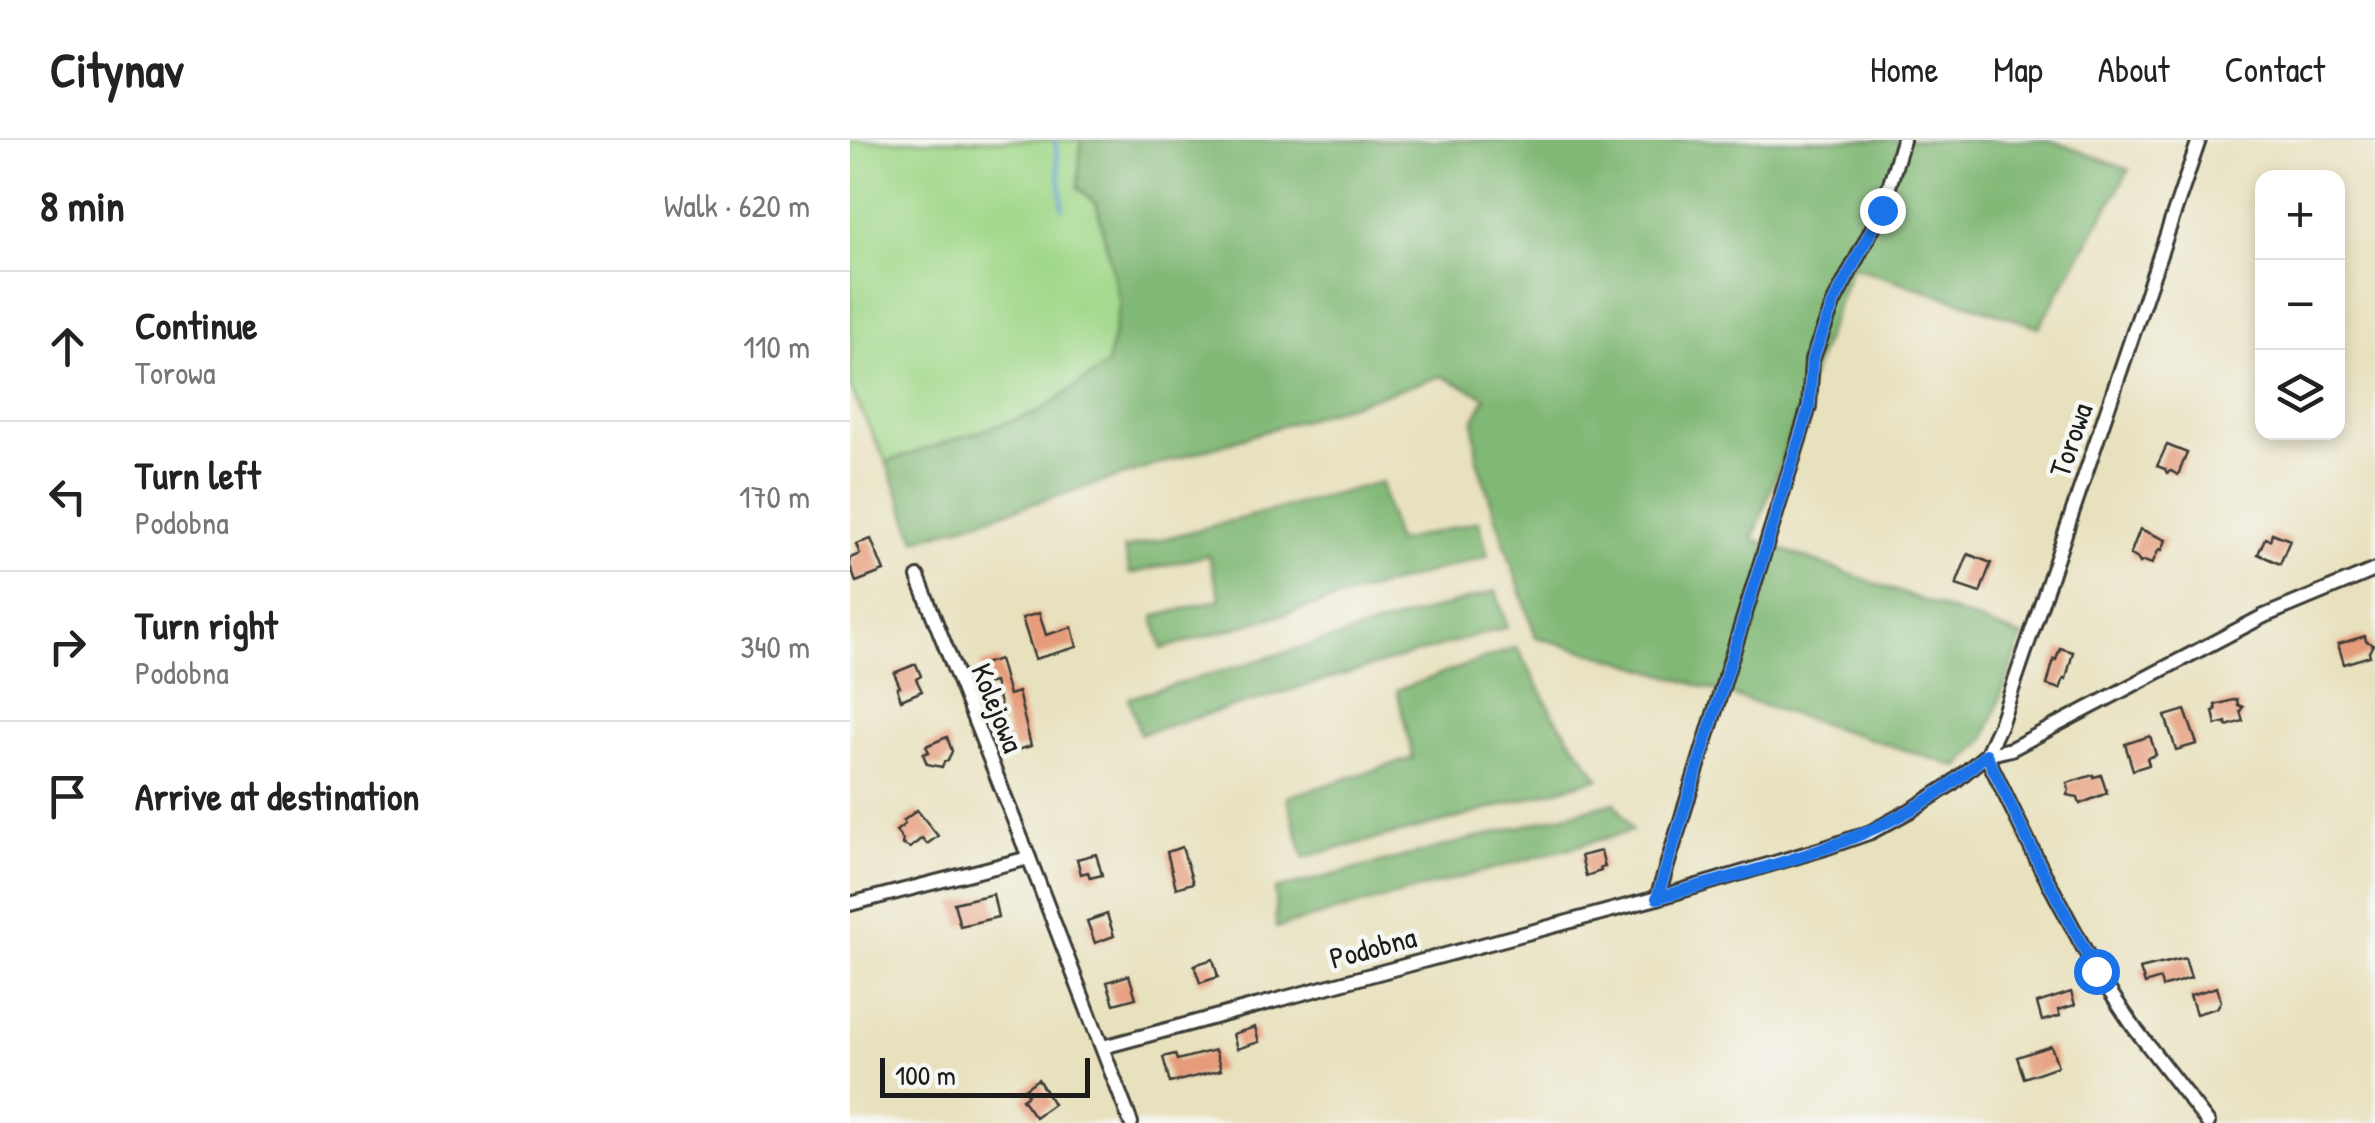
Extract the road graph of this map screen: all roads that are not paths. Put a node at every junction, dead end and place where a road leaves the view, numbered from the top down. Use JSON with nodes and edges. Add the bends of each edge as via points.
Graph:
{"nodes":[{"id":1,"x":1903,"y":140,"type":"edge"},
{"id":2,"x":2200,"y":140,"type":"edge"},
{"id":3,"x":2375,"y":570,"type":"edge"},
{"id":4,"x":918,"y":577,"type":"dead end"},
{"id":5,"x":1986,"y":754,"type":"junction"},
{"id":6,"x":1030,"y":858,"type":"junction"},
{"id":7,"x":1657,"y":898,"type":"junction"},
{"id":8,"x":850,"y":904,"type":"edge"},
{"id":9,"x":1103,"y":1047,"type":"junction"},
{"id":10,"x":1131,"y":1123,"type":"edge"},
{"id":11,"x":2208,"y":1123,"type":"edge"}],
"edges":[{"from":1,"to":7,"type":"street","via":[[1882,210],[1812,360],[1809,408]]},
{"from":2,"to":5,"type":"street","name":"Torowa"},
{"from":3,"to":5,"type":"street","via":[[2264,616],[2011,749]]},
{"from":4,"to":6,"type":"street","name":"Kolejowa"},
{"from":5,"to":7,"type":"street","name":"Podobna","via":[[1950,786],[1871,832]]},
{"from":5,"to":11,"type":"street","via":[[2096,971]]},
{"from":6,"to":8,"type":"street"},
{"from":6,"to":9,"type":"street","name":"Kolejowa"},
{"from":7,"to":9,"type":"street","name":"Podobna"},
{"from":9,"to":10,"type":"street","name":"Kolejowa"}]}
